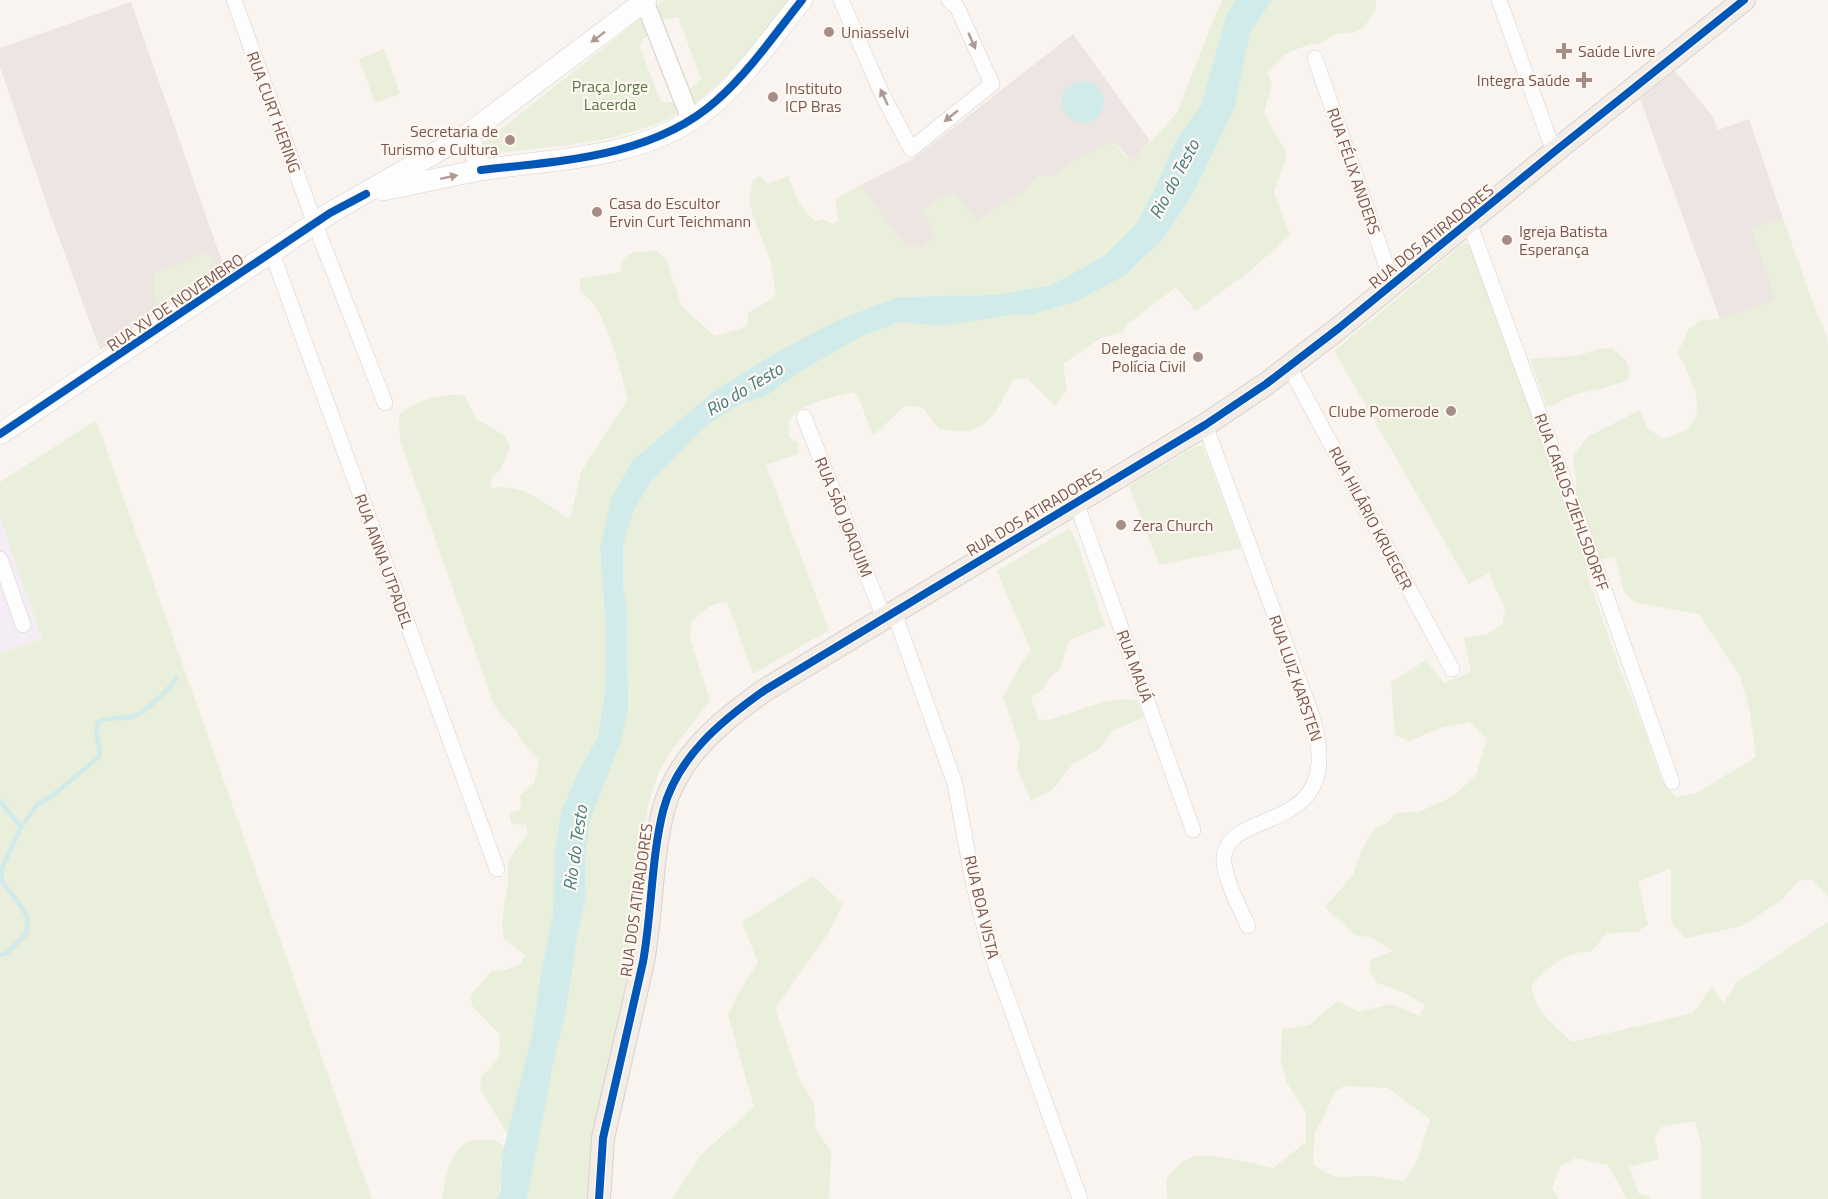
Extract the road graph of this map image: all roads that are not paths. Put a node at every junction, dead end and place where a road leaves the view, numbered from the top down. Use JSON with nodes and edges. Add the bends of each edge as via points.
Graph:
{"nodes":[{"id":1,"x":234,"y":0,"type":"edge"},
{"id":2,"x":645,"y":0,"type":"edge"},
{"id":3,"x":802,"y":0,"type":"edge"},
{"id":4,"x":842,"y":0,"type":"edge"},
{"id":5,"x":950,"y":0,"type":"edge"},
{"id":6,"x":1500,"y":0,"type":"edge"},
{"id":7,"x":1744,"y":0,"type":"edge"},
{"id":8,"x":1315,"y":58,"type":"dead end"},
{"id":9,"x":691,"y":120,"type":"junction"},
{"id":10,"x":468,"y":134,"type":"junction"},
{"id":11,"x":1554,"y":152,"type":"junction"},
{"id":12,"x":481,"y":170,"type":"junction"},
{"id":13,"x":366,"y":194,"type":"junction"},
{"id":14,"x":1469,"y":222,"type":"junction"},
{"id":15,"x":315,"y":224,"type":"junction"},
{"id":16,"x":272,"y":253,"type":"junction"},
{"id":17,"x":1392,"y":285,"type":"junction"},
{"id":18,"x":1290,"y":368,"type":"junction"},
{"id":19,"x":385,"y":403,"type":"dead end"},
{"id":20,"x":804,"y":417,"type":"dead end"},
{"id":21,"x":1205,"y":425,"type":"junction"},
{"id":22,"x":0,"y":434,"type":"edge"},
{"id":23,"x":1076,"y":502,"type":"junction"},
{"id":24,"x":0,"y":559,"type":"edge"},
{"id":25,"x":889,"y":615,"type":"junction"},
{"id":26,"x":23,"y":625,"type":"dead end"},
{"id":27,"x":1452,"y":669,"type":"dead end"},
{"id":28,"x":1672,"y":782,"type":"dead end"},
{"id":29,"x":1193,"y":830,"type":"dead end"},
{"id":30,"x":496,"y":869,"type":"dead end"},
{"id":31,"x":1248,"y":926,"type":"dead end"},
{"id":32,"x":599,"y":1199,"type":"edge"},
{"id":33,"x":1080,"y":1199,"type":"edge"}],
"edges":[{"from":1,"to":15,"type":"street","name":"RUA CURT HERING"},
{"from":2,"to":9,"type":"street"},
{"from":2,"to":10,"type":"main road","name":"RUA XV DE NOVEMBRO","one_way":true},
{"from":3,"to":9,"type":"main road","name":"RUA XV DE NOVEMBRO","via":[[736,82]]},
{"from":5,"to":4,"type":"street","one_way":true,"via":[[957,7],[992,84],[911,149],[882,94]]},
{"from":6,"to":11,"type":"street"},
{"from":7,"to":11,"type":"main road","name":"RUA DOS ATIRADORES"},
{"from":8,"to":17,"type":"street","name":"RUA FÉLIX ANDERS"},
{"from":9,"to":12,"type":"main road","name":"RUA XV DE NOVEMBRO","via":[[616,150]]},
{"from":10,"to":12,"type":"main road"},
{"from":10,"to":13,"type":"main road","name":"RUA XV DE NOVEMBRO"},
{"from":11,"to":14,"type":"main road","name":"RUA DOS ATIRADORES"},
{"from":13,"to":12,"type":"main road","name":"RUA XV DE NOVEMBRO","one_way":true},
{"from":13,"to":15,"type":"main road","name":"RUA XV DE NOVEMBRO"},
{"from":14,"to":17,"type":"main road","name":"RUA DOS ATIRADORES"},
{"from":14,"to":28,"type":"street","name":"RUA CARLOS ZIEHLSDORFF"},
{"from":15,"to":16,"type":"main road","name":"RUA XV DE NOVEMBRO"},
{"from":15,"to":19,"type":"street","name":"RUA CURT HERING"},
{"from":16,"to":22,"type":"main road","name":"RUA XV DE NOVEMBRO"},
{"from":16,"to":30,"type":"street","name":"RUA ANNA UTPADEL"},
{"from":17,"to":18,"type":"main road","name":"RUA DOS ATIRADORES"},
{"from":18,"to":21,"type":"main road","name":"RUA DOS ATIRADORES"},
{"from":18,"to":27,"type":"street","name":"RUA HILÁRIO KRUEGER"},
{"from":20,"to":25,"type":"street","name":"RUA SÃO JOAQUIM"},
{"from":21,"to":23,"type":"main road","name":"RUA DOS ATIRADORES"},
{"from":21,"to":31,"type":"street","name":"RUA LUIZ KARSTEN","via":[[1312,716],[1320,750],[1316,780],[1310,792],[1286,813],[1243,832],[1228,845],[1224,857],[1226,870]]},
{"from":23,"to":25,"type":"main road","name":"RUA DOS ATIRADORES"},
{"from":23,"to":29,"type":"street","name":"RUA MAUÁ"},
{"from":24,"to":26,"type":"street"},
{"from":25,"to":32,"type":"main road","name":"RUA DOS ATIRADORES","via":[[733,712],[697,748],[671,789],[659,832],[649,933],[603,1138]]},
{"from":25,"to":33,"type":"street","name":"RUA BOA VISTA","via":[[955,784],[990,950]]}]}
